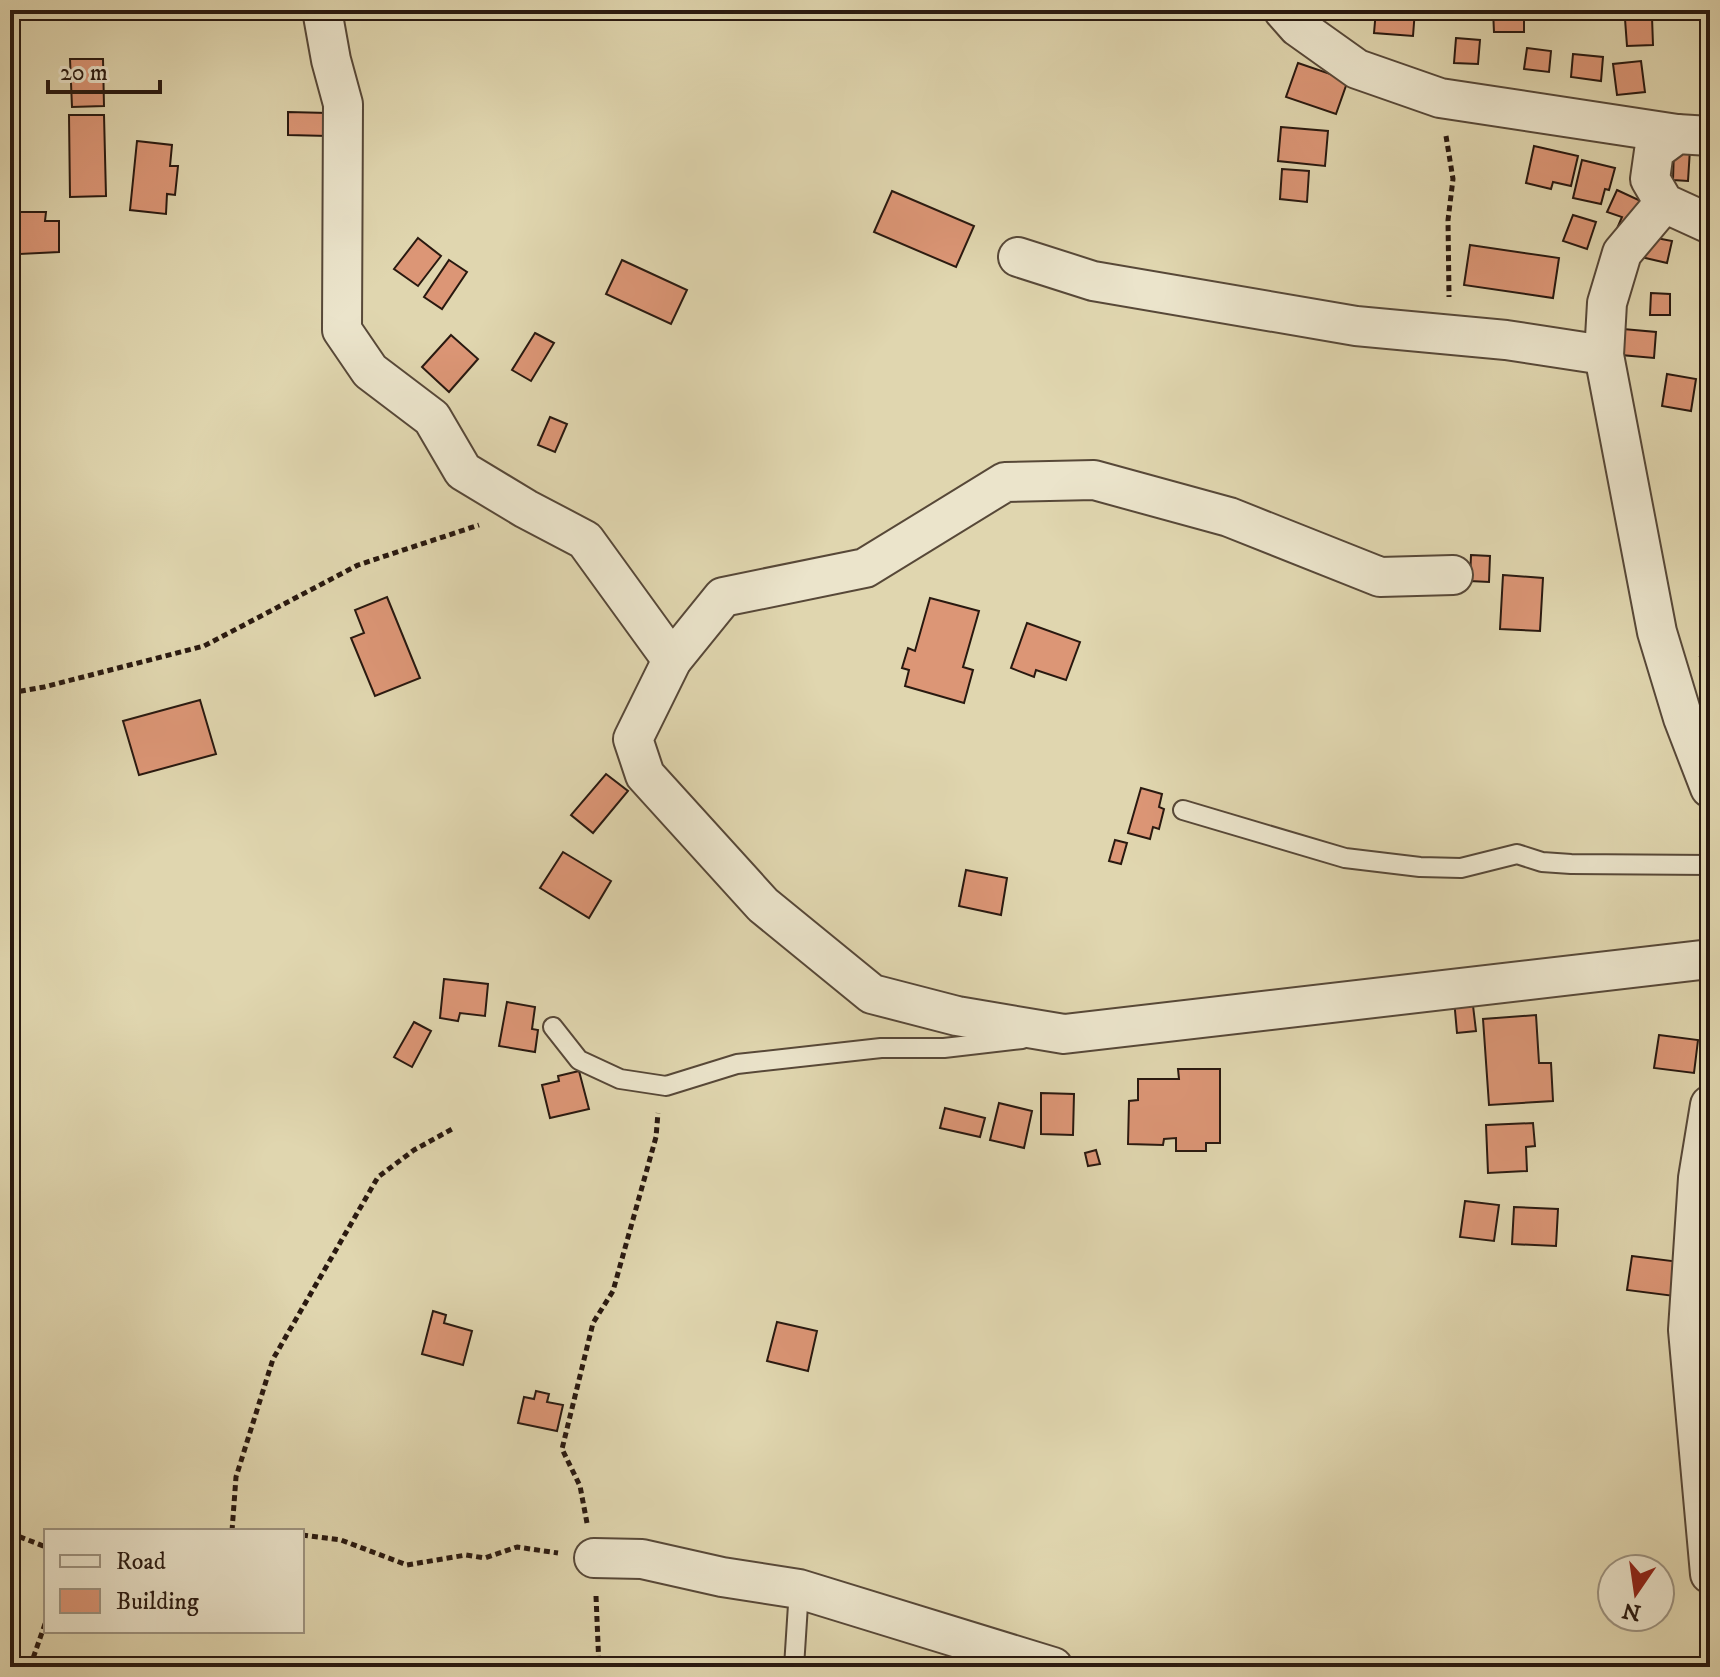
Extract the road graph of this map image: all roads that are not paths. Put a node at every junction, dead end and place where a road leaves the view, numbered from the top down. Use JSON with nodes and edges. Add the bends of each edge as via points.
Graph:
{"nodes":[{"id":1,"x":322,"y":10,"type":"edge"},
{"id":2,"x":1283,"y":10,"type":"edge"},
{"id":3,"x":1694,"y":135,"type":"edge"},
{"id":4,"x":1664,"y":203,"type":"junction"},
{"id":5,"x":1710,"y":224,"type":"edge"},
{"id":6,"x":1018,"y":257,"type":"dead end"},
{"id":7,"x":1604,"y":355,"type":"junction"},
{"id":8,"x":1453,"y":575,"type":"dead end"},
{"id":9,"x":672,"y":660,"type":"junction"},
{"id":10,"x":1710,"y":788,"type":"edge"},
{"id":11,"x":1183,"y":810,"type":"dead end"},
{"id":12,"x":1710,"y":865,"type":"edge"},
{"id":13,"x":1710,"y":959,"type":"edge"},
{"id":14,"x":553,"y":1027,"type":"dead end"},
{"id":15,"x":1064,"y":1034,"type":"junction"},
{"id":16,"x":1710,"y":1105,"type":"edge"},
{"id":17,"x":1708,"y":1507,"type":"edge"},
{"id":18,"x":594,"y":1558,"type":"road end"},
{"id":19,"x":1710,"y":1574,"type":"edge"},
{"id":20,"x":799,"y":1589,"type":"junction"},
{"id":21,"x":794,"y":1667,"type":"edge"},
{"id":22,"x":1053,"y":1667,"type":"edge"}],
"edges":[{"from":1,"to":9,"type":"street","via":[[343,104],[342,330],[370,371],[432,418],[463,471],[585,540]]},
{"from":2,"to":3,"type":"street","via":[[1357,69],[1440,98]]},
{"from":3,"to":4,"type":"street","via":[[1654,151],[1650,179]]},
{"from":4,"to":5,"type":"street"},
{"from":4,"to":7,"type":"street","via":[[1622,253],[1607,303]]},
{"from":6,"to":7,"type":"street","via":[[1093,281],[1356,326]]},
{"from":7,"to":10,"type":"street","via":[[1657,632]]},
{"from":8,"to":9,"type":"street","via":[[1380,577],[1229,517],[1094,480],[1005,482],[865,568],[723,597]]},
{"from":9,"to":15,"type":"street","via":[[633,739],[645,775],[763,905],[872,994],[957,1016]]},
{"from":11,"to":12,"type":"lane","via":[[1345,858],[1420,867],[1461,868],[1517,854],[1571,864]]},
{"from":13,"to":15,"type":"street"},
{"from":14,"to":15,"type":"lane","via":[[579,1060],[620,1079],[666,1086],[737,1064]]},
{"from":16,"to":17,"type":"street","via":[[1698,1178],[1688,1330]]},
{"from":17,"to":19,"type":"street"},
{"from":18,"to":20,"type":"street","via":[[642,1559]]},
{"from":20,"to":21,"type":"lane"},
{"from":20,"to":22,"type":"street"}]}
